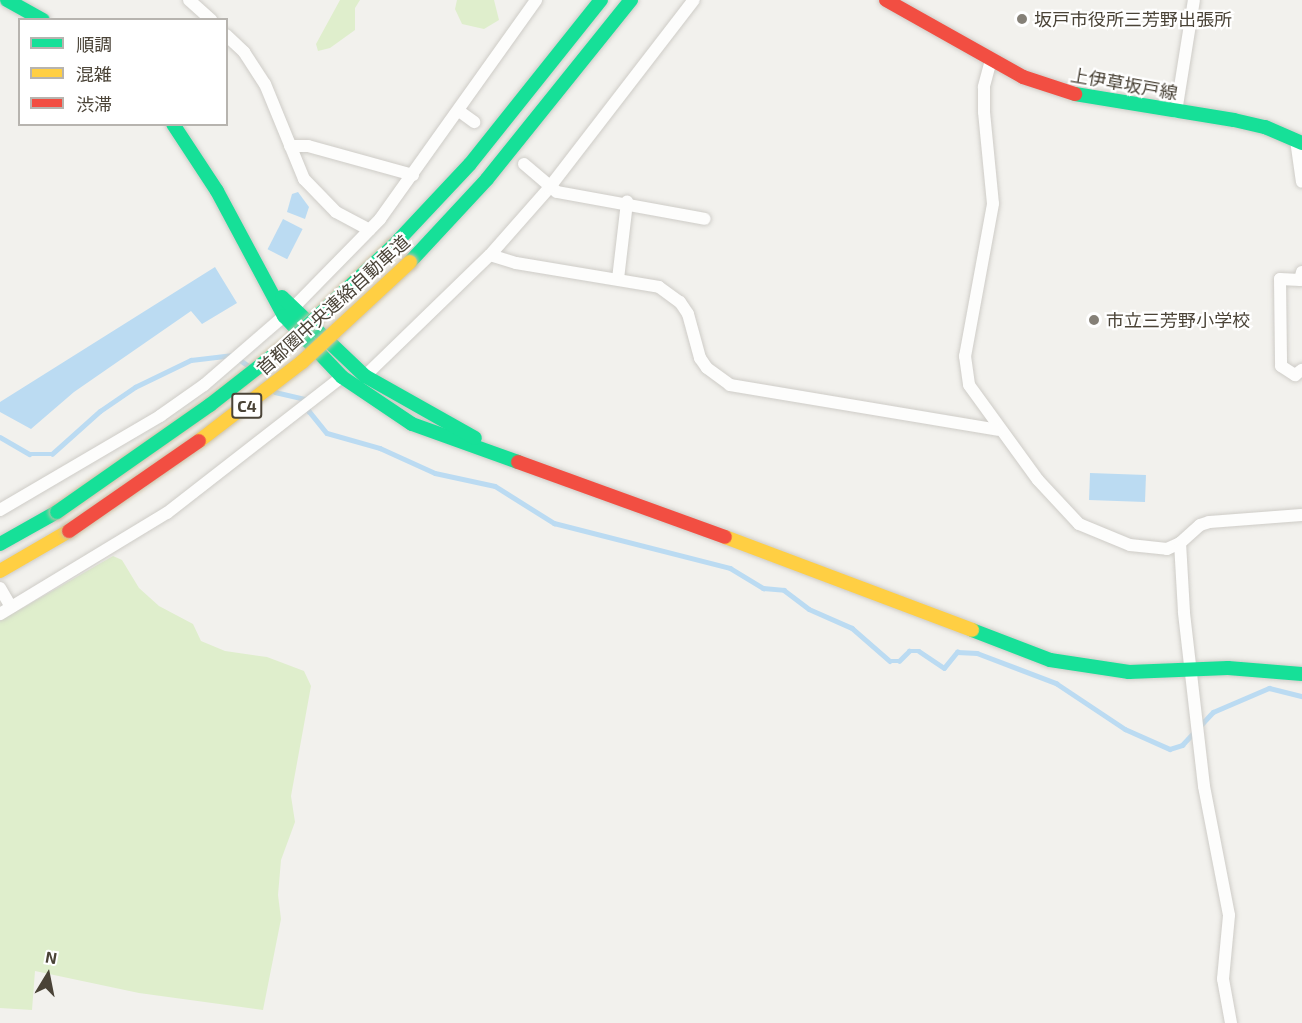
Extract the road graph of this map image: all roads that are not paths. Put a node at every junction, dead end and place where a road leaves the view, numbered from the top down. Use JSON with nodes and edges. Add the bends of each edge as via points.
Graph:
{"nodes":[{"id":1,"x":8,"y":0,"type":"edge"},
{"id":2,"x":189,"y":0,"type":"edge"},
{"id":3,"x":536,"y":0,"type":"edge"},
{"id":4,"x":601,"y":0,"type":"edge"},
{"id":5,"x":631,"y":0,"type":"edge"},
{"id":6,"x":694,"y":0,"type":"edge"},
{"id":7,"x":886,"y":0,"type":"edge"},
{"id":8,"x":1194,"y":0,"type":"edge"},
{"id":9,"x":40,"y":18,"type":"edge"},
{"id":10,"x":209,"y":18,"type":"edge"},
{"id":11,"x":228,"y":37,"type":"edge"},
{"id":12,"x":991,"y":60,"type":"junction"},
{"id":13,"x":459,"y":111,"type":"junction"},
{"id":14,"x":1176,"y":112,"type":"junction"},
{"id":15,"x":474,"y":122,"type":"dead end"},
{"id":16,"x":174,"y":126,"type":"edge"},
{"id":17,"x":1299,"y":142,"type":"edge"},
{"id":18,"x":290,"y":146,"type":"junction"},
{"id":19,"x":524,"y":164,"type":"dead end"},
{"id":20,"x":412,"y":175,"type":"junction"},
{"id":21,"x":1302,"y":182,"type":"edge"},
{"id":22,"x":549,"y":188,"type":"junction"},
{"id":23,"x":627,"y":202,"type":"junction"},
{"id":24,"x":705,"y":219,"type":"dead end"},
{"id":25,"x":370,"y":230,"type":"junction"},
{"id":26,"x":490,"y":255,"type":"junction"},
{"id":27,"x":1302,"y":272,"type":"edge"},
{"id":28,"x":618,"y":279,"type":"junction"},
{"id":29,"x":288,"y":313,"type":"junction"},
{"id":30,"x":1302,"y":370,"type":"edge"},
{"id":31,"x":365,"y":376,"type":"junction"},
{"id":32,"x":342,"y":377,"type":"junction"},
{"id":33,"x":998,"y":430,"type":"junction"},
{"id":34,"x":575,"y":482,"type":"junction"},
{"id":35,"x":0,"y":510,"type":"edge"},
{"id":36,"x":1302,"y":515,"type":"edge"},
{"id":37,"x":1180,"y":543,"type":"junction"},
{"id":38,"x":0,"y":544,"type":"edge"},
{"id":39,"x":0,"y":571,"type":"edge"},
{"id":40,"x":0,"y":588,"type":"edge"},
{"id":41,"x":5,"y":610,"type":"edge"},
{"id":42,"x":1192,"y":670,"type":"junction"},
{"id":43,"x":1302,"y":674,"type":"edge"},
{"id":44,"x":1232,"y":1023,"type":"edge"}],
"edges":[{"from":1,"to":9,"type":"main road"},
{"from":2,"to":10,"type":"street"},
{"from":3,"to":13,"type":"street"},
{"from":4,"to":38,"type":"main road","name":"首都圏中央連絡自動車道","number":"C4","bridge":true,"via":[[470,164],[393,246],[305,328],[152,449],[57,512]]},
{"from":5,"to":39,"type":"main road","name":"首都圏中央連絡自動車道","number":"C4","bridge":true,"via":[[486,178],[410,262],[302,362],[225,423],[69,531]]},
{"from":6,"to":22,"type":"street"},
{"from":7,"to":12,"type":"main road","name":"上伊草坂戸線"},
{"from":8,"to":14,"type":"street"},
{"from":11,"to":18,"type":"street","via":[[244,52],[265,84]]},
{"from":12,"to":14,"type":"main road","name":"上伊草坂戸線","via":[[1058,90]]},
{"from":12,"to":33,"type":"street","via":[[984,95],[992,218],[964,367],[969,386]]},
{"from":13,"to":15,"type":"street"},
{"from":13,"to":20,"type":"street"},
{"from":14,"to":17,"type":"main road","name":"上伊草坂戸線","via":[[1265,127]]},
{"from":16,"to":29,"type":"main road","via":[[208,174]]},
{"from":17,"to":21,"type":"street"},
{"from":18,"to":20,"type":"street","via":[[309,146]]},
{"from":18,"to":25,"type":"street","via":[[295,164],[321,199],[347,220]]},
{"from":19,"to":22,"type":"street"},
{"from":20,"to":25,"type":"street"},
{"from":22,"to":23,"type":"street","via":[[572,197]]},
{"from":22,"to":26,"type":"street"},
{"from":23,"to":24,"type":"street"},
{"from":23,"to":28,"type":"street"},
{"from":25,"to":29,"type":"street"},
{"from":26,"to":28,"type":"street","via":[[516,263]]},
{"from":26,"to":31,"type":"street"},
{"from":27,"to":30,"type":"street","via":[[1300,280],[1280,279],[1281,366],[1295,375]]},
{"from":28,"to":33,"type":"street","via":[[659,287],[680,302],[693,327],[700,358],[716,377],[730,385]]},
{"from":29,"to":31,"type":"main road"},
{"from":29,"to":32,"type":"main road"},
{"from":29,"to":35,"type":"street","via":[[160,416]]},
{"from":31,"to":34,"type":"main road","via":[[456,429]]},
{"from":32,"to":34,"type":"main road","via":[[412,424]]},
{"from":32,"to":41,"type":"street","via":[[167,513]]},
{"from":33,"to":37,"type":"street","via":[[1079,524],[1130,544],[1167,549]]},
{"from":34,"to":42,"type":"main road","via":[[1050,660],[1129,672]]},
{"from":36,"to":37,"type":"street","via":[[1209,522]]},
{"from":37,"to":42,"type":"street"},
{"from":40,"to":41,"type":"street"},
{"from":42,"to":43,"type":"main road","via":[[1257,669]]},
{"from":42,"to":44,"type":"street","via":[[1204,786],[1229,915],[1223,979]]}]}
